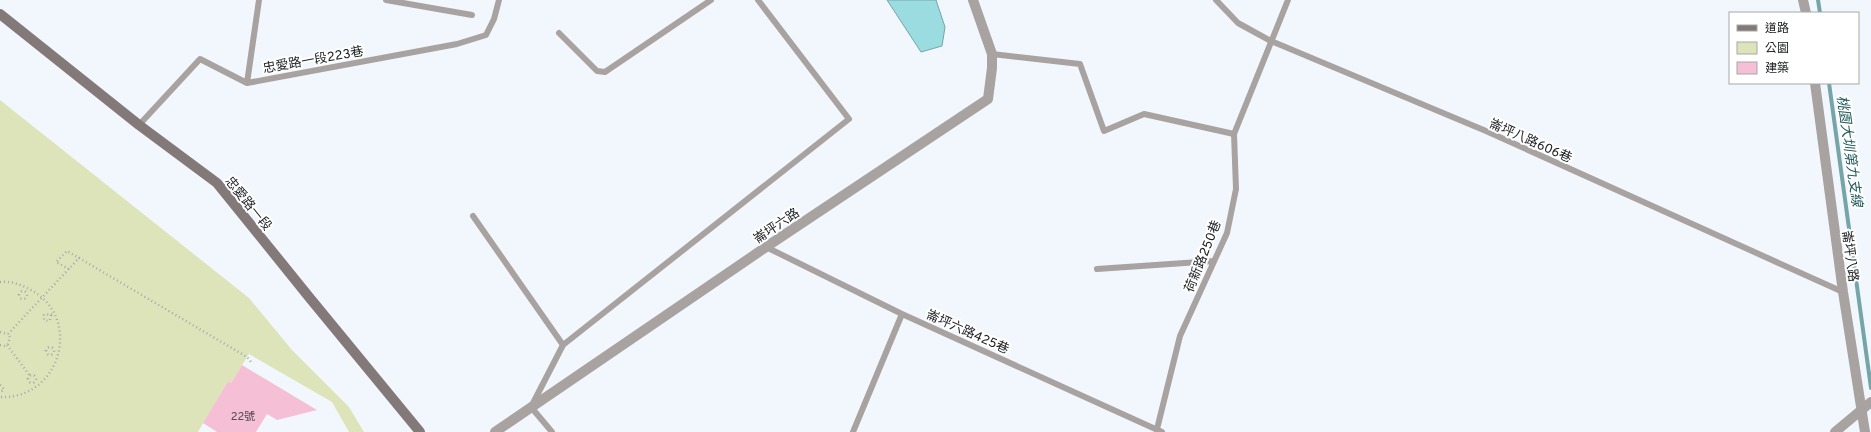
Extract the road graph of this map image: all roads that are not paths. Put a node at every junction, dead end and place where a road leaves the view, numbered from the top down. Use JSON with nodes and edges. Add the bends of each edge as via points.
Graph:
{"nodes":[{"id":1,"x":259,"y":0,"type":"edge"},
{"id":2,"x":386,"y":0,"type":"edge"},
{"id":3,"x":499,"y":0,"type":"edge"},
{"id":4,"x":711,"y":0,"type":"edge"},
{"id":5,"x":758,"y":0,"type":"edge"},
{"id":6,"x":973,"y":0,"type":"edge"},
{"id":7,"x":1216,"y":0,"type":"edge"},
{"id":8,"x":1288,"y":0,"type":"edge"},
{"id":9,"x":1804,"y":0,"type":"edge"},
{"id":10,"x":1806,"y":12,"type":"edge"},
{"id":11,"x":0,"y":14,"type":"edge"},
{"id":12,"x":472,"y":15,"type":"dead end"},
{"id":13,"x":559,"y":33,"type":"dead end"},
{"id":14,"x":1271,"y":41,"type":"junction"},
{"id":15,"x":992,"y":54,"type":"junction"},
{"id":16,"x":247,"y":83,"type":"junction"},
{"id":17,"x":1815,"y":84,"type":"edge"},
{"id":18,"x":139,"y":126,"type":"junction"},
{"id":19,"x":1234,"y":134,"type":"junction"},
{"id":20,"x":473,"y":216,"type":"dead end"},
{"id":21,"x":766,"y":247,"type":"junction"},
{"id":22,"x":1214,"y":261,"type":"junction"},
{"id":23,"x":1097,"y":269,"type":"dead end"},
{"id":24,"x":1843,"y":292,"type":"junction"},
{"id":25,"x":902,"y":314,"type":"junction"},
{"id":26,"x":563,"y":346,"type":"junction"},
{"id":27,"x":1871,"y":402,"type":"edge"},
{"id":28,"x":531,"y":407,"type":"junction"},
{"id":29,"x":1862,"y":409,"type":"junction"},
{"id":30,"x":1159,"y":431,"type":"edge"},
{"id":31,"x":420,"y":432,"type":"edge"},
{"id":32,"x":495,"y":432,"type":"edge"},
{"id":33,"x":552,"y":432,"type":"edge"},
{"id":34,"x":853,"y":432,"type":"edge"},
{"id":35,"x":1835,"y":432,"type":"edge"},
{"id":36,"x":1865,"y":432,"type":"edge"}],
"edges":[{"from":1,"to":16,"type":"lane"},
{"from":2,"to":12,"type":"lane"},
{"from":3,"to":16,"type":"lane","name":"忠愛路一段223巷","via":[[486,35],[457,44]]},
{"from":4,"to":13,"type":"lane","via":[[605,72],[597,71]]},
{"from":5,"to":26,"type":"lane","via":[[849,119]]},
{"from":6,"to":15,"type":"street","name":"崙坪六路"},
{"from":7,"to":14,"type":"lane","name":"崙坪八路606巷","via":[[1238,23]]},
{"from":8,"to":14,"type":"lane","name":"荷新路250巷"},
{"from":9,"to":10,"type":"street"},
{"from":11,"to":18,"type":"main road","name":"忠愛路一段"},
{"from":14,"to":19,"type":"lane","name":"荷新路250巷"},
{"from":14,"to":24,"type":"lane","name":"崙坪八路606巷","via":[[1486,131]]},
{"from":15,"to":19,"type":"lane","via":[[1080,64],[1104,131],[1144,114]]},
{"from":15,"to":21,"type":"street","name":"崙坪六路","via":[[988,99]]},
{"from":16,"to":18,"type":"lane","name":"忠愛路一段223巷","via":[[200,59]]},
{"from":17,"to":24,"type":"street","name":"崙坪八路"},
{"from":18,"to":31,"type":"main road","name":"忠愛路一段","via":[[217,183]]},
{"from":19,"to":22,"type":"lane","name":"荷新路250巷","via":[[1236,190],[1227,232]]},
{"from":20,"to":26,"type":"lane"},
{"from":21,"to":25,"type":"lane","name":"崙坪六路425巷"},
{"from":21,"to":28,"type":"street","name":"崙坪六路"},
{"from":22,"to":23,"type":"lane"},
{"from":22,"to":30,"type":"lane","name":"荷新路250巷","via":[[1180,336]]},
{"from":24,"to":29,"type":"street","name":"崙坪八路"},
{"from":25,"to":30,"type":"lane","name":"崙坪六路425巷"},
{"from":25,"to":34,"type":"lane"},
{"from":26,"to":28,"type":"lane"},
{"from":27,"to":29,"type":"street"},
{"from":28,"to":32,"type":"street","name":"崙坪六路"},
{"from":28,"to":33,"type":"lane"},
{"from":29,"to":35,"type":"street"},
{"from":29,"to":36,"type":"street","name":"崙坪八路"}]}
